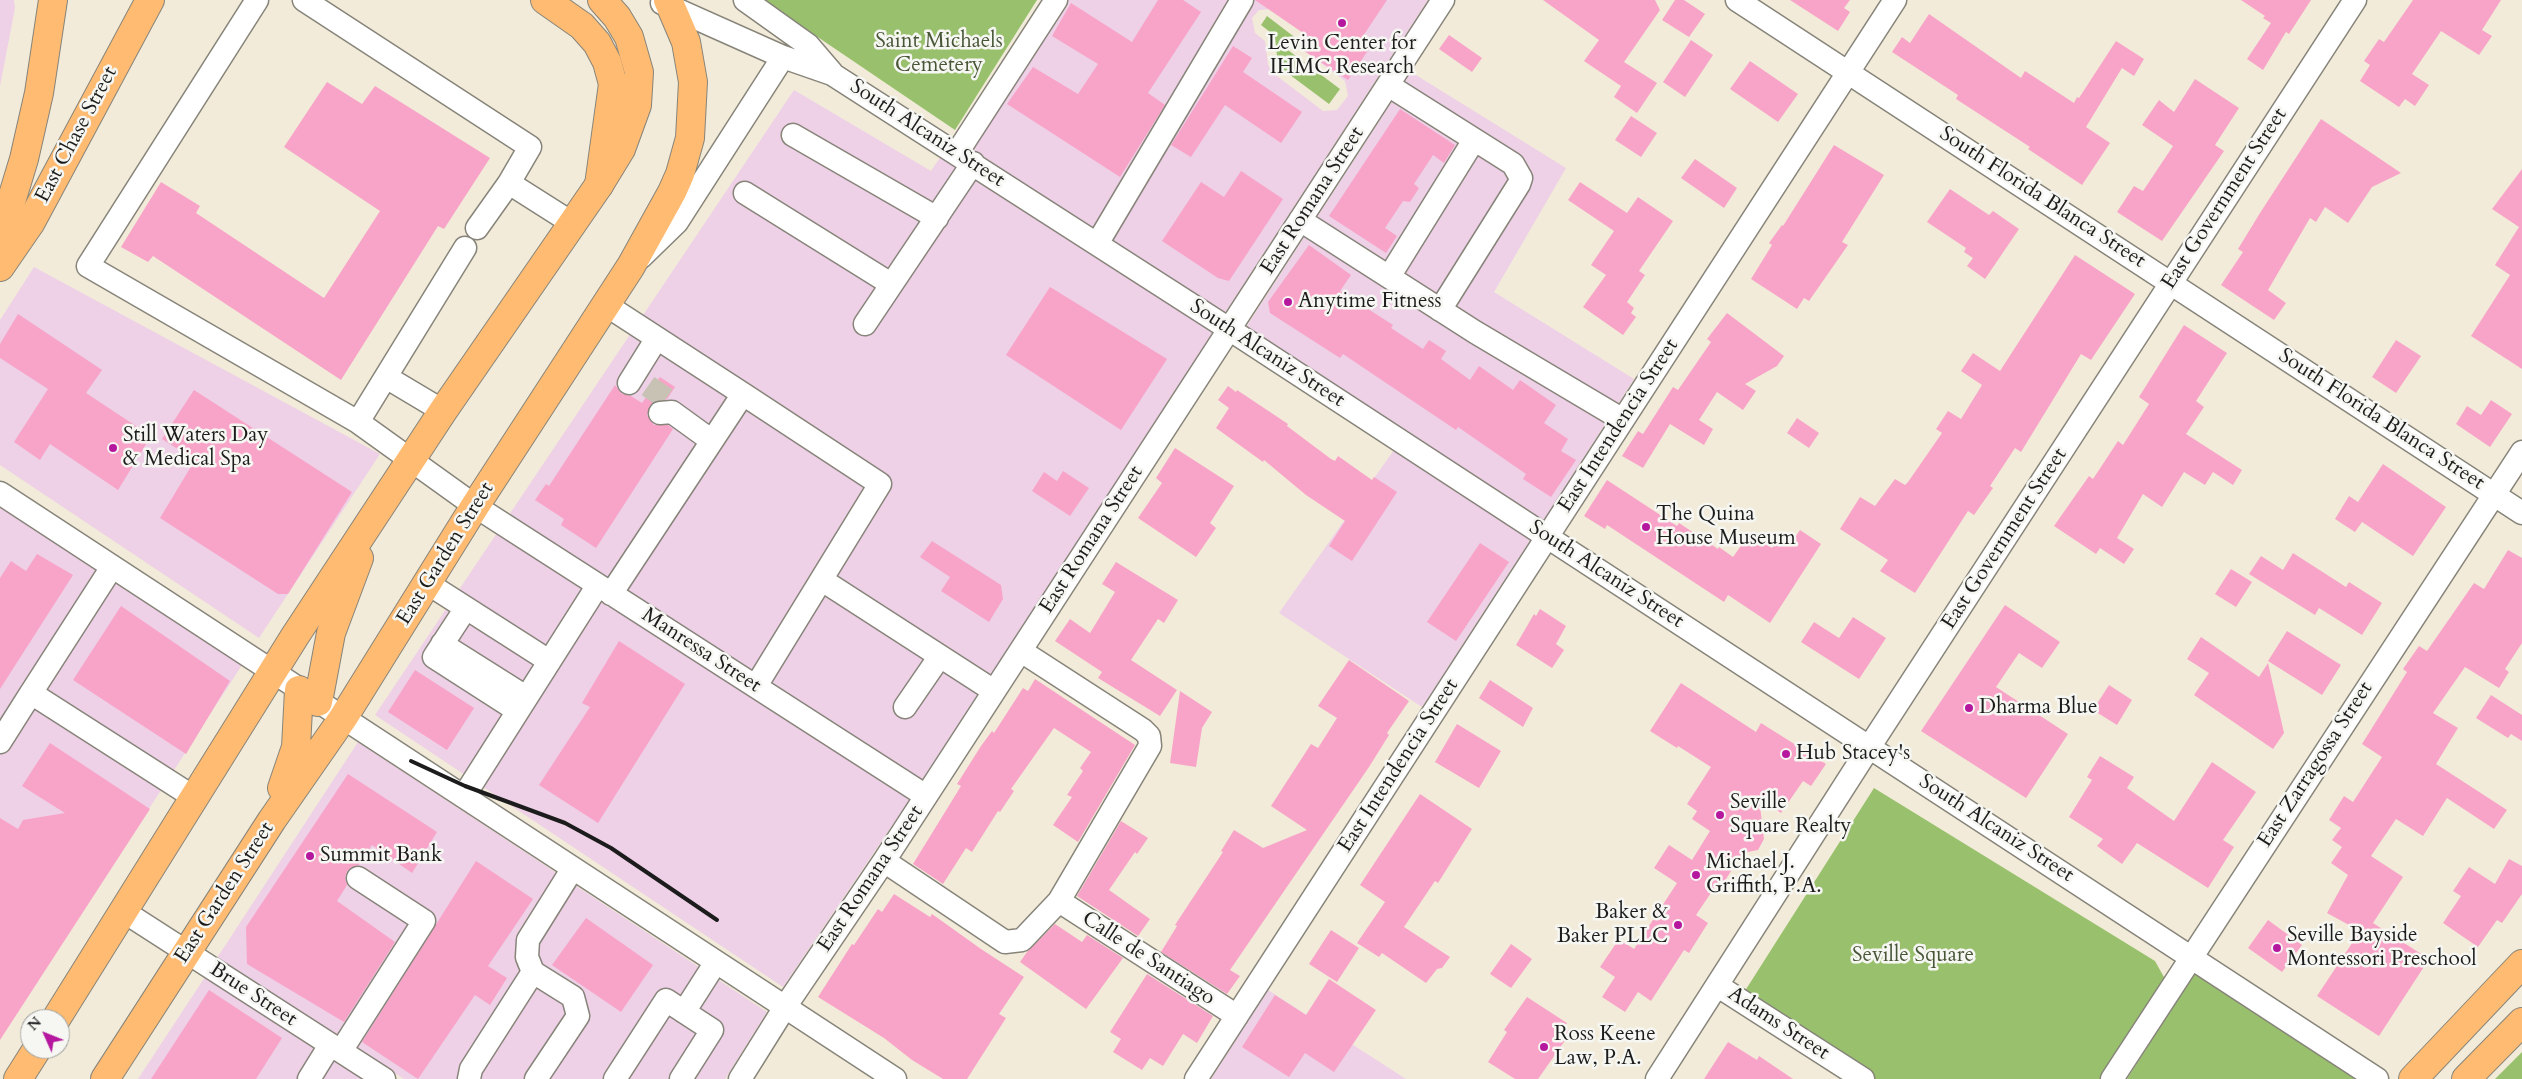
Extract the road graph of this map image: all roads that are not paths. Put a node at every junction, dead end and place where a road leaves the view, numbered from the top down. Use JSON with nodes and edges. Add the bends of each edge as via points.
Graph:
{"nodes":[{"id":1,"x":150,"y":0,"type":"edge"},
{"id":2,"x":257,"y":0,"type":"edge"},
{"id":3,"x":304,"y":0,"type":"edge"},
{"id":4,"x":545,"y":0,"type":"edge"},
{"id":5,"x":602,"y":0,"type":"edge"},
{"id":6,"x":745,"y":0,"type":"edge"},
{"id":7,"x":1056,"y":0,"type":"edge"},
{"id":8,"x":1242,"y":0,"type":"edge"},
{"id":9,"x":1443,"y":0,"type":"edge"},
{"id":10,"x":1737,"y":0,"type":"edge"},
{"id":11,"x":1895,"y":0,"type":"edge"},
{"id":12,"x":666,"y":2,"type":"edge"},
{"id":13,"x":2348,"y":2,"type":"edge"},
{"id":14,"x":53,"y":6,"type":"edge"},
{"id":15,"x":783,"y":57,"type":"junction"},
{"id":16,"x":1849,"y":72,"type":"junction"},
{"id":17,"x":832,"y":74,"type":"junction"},
{"id":18,"x":1388,"y":85,"type":"junction"},
{"id":19,"x":793,"y":135,"type":"dead end"},
{"id":20,"x":1474,"y":140,"type":"junction"},
{"id":21,"x":965,"y":158,"type":"junction"},
{"id":22,"x":509,"y":183,"type":"junction"},
{"id":23,"x":599,"y":185,"type":"junction"},
{"id":24,"x":745,"y":193,"type":"dead end"},
{"id":25,"x":937,"y":218,"type":"junction"},
{"id":26,"x":1300,"y":220,"type":"junction"},
{"id":27,"x":572,"y":223,"type":"junction"},
{"id":28,"x":477,"y":228,"type":"dead end"},
{"id":29,"x":0,"y":238,"type":"edge"},
{"id":30,"x":1097,"y":244,"type":"junction"},
{"id":31,"x":465,"y":248,"type":"dead end"},
{"id":32,"x":631,"y":266,"type":"junction"},
{"id":33,"x":0,"y":267,"type":"edge"},
{"id":34,"x":1389,"y":277,"type":"junction"},
{"id":35,"x":2171,"y":282,"type":"junction"},
{"id":36,"x":891,"y":284,"type":"junction"},
{"id":37,"x":606,"y":305,"type":"junction"},
{"id":38,"x":1440,"y":310,"type":"junction"},
{"id":39,"x":865,"y":324,"type":"dead end"},
{"id":40,"x":1229,"y":330,"type":"junction"},
{"id":41,"x":657,"y":338,"type":"junction"},
{"id":42,"x":386,"y":377,"type":"junction"},
{"id":43,"x":639,"y":390,"type":"dead end"},
{"id":44,"x":743,"y":394,"type":"junction"},
{"id":45,"x":667,"y":408,"type":"tunnel mouth"},
{"id":46,"x":443,"y":412,"type":"junction"},
{"id":47,"x":1623,"y":420,"type":"junction"},
{"id":48,"x":358,"y":422,"type":"junction"},
{"id":49,"x":712,"y":440,"type":"junction"},
{"id":50,"x":2522,"y":452,"type":"edge"},
{"id":51,"x":411,"y":460,"type":"junction"},
{"id":52,"x":0,"y":493,"type":"edge"},
{"id":53,"x":2494,"y":494,"type":"junction"},
{"id":54,"x":475,"y":506,"type":"junction"},
{"id":55,"x":376,"y":512,"type":"junction"},
{"id":56,"x":2522,"y":513,"type":"edge"},
{"id":57,"x":1548,"y":537,"type":"junction"},
{"id":58,"x":112,"y":567,"type":"junction"},
{"id":59,"x":822,"y":580,"type":"junction"},
{"id":60,"x":427,"y":583,"type":"junction"},
{"id":61,"x":605,"y":589,"type":"junction"},
{"id":62,"x":466,"y":608,"type":"junction"},
{"id":63,"x":1021,"y":650,"type":"junction"},
{"id":64,"x":940,"y":656,"type":"junction"},
{"id":65,"x":550,"y":661,"type":"junction"},
{"id":66,"x":273,"y":673,"type":"junction"},
{"id":67,"x":756,"y":686,"type":"junction"},
{"id":68,"x":994,"y":692,"type":"junction"},
{"id":69,"x":31,"y":693,"type":"junction"},
{"id":70,"x":309,"y":696,"type":"junction"},
{"id":71,"x":522,"y":704,"type":"junction"},
{"id":72,"x":905,"y":707,"type":"dead end"},
{"id":73,"x":342,"y":718,"type":"junction"},
{"id":74,"x":0,"y":742,"type":"edge"},
{"id":75,"x":1870,"y":746,"type":"junction"},
{"id":76,"x":464,"y":796,"type":"junction"},
{"id":77,"x":926,"y":796,"type":"junction"},
{"id":78,"x":194,"y":798,"type":"junction"},
{"id":79,"x":272,"y":820,"type":"junction"},
{"id":80,"x":884,"y":861,"type":"junction"},
{"id":81,"x":573,"y":868,"type":"junction"},
{"id":82,"x":358,"y":878,"type":"dead end"},
{"id":83,"x":1059,"y":901,"type":"junction"},
{"id":84,"x":123,"y":911,"type":"junction"},
{"id":85,"x":186,"y":952,"type":"junction"},
{"id":86,"x":2191,"y":956,"type":"junction"},
{"id":87,"x":716,"y":962,"type":"junction"},
{"id":88,"x":2522,"y":964,"type":"edge"},
{"id":89,"x":533,"y":972,"type":"junction"},
{"id":90,"x":1718,"y":986,"type":"junction"},
{"id":91,"x":785,"y":1007,"type":"junction"},
{"id":92,"x":62,"y":1009,"type":"edge"},
{"id":93,"x":684,"y":1012,"type":"junction"},
{"id":94,"x":1237,"y":1016,"type":"junction"},
{"id":95,"x":2522,"y":1022,"type":"edge"},
{"id":96,"x":336,"y":1048,"type":"junction"},
{"id":97,"x":31,"y":1059,"type":"edge"},
{"id":98,"x":18,"y":1079,"type":"edge"},
{"id":99,"x":105,"y":1079,"type":"edge"},
{"id":100,"x":309,"y":1079,"type":"edge"},
{"id":101,"x":384,"y":1079,"type":"edge"},
{"id":102,"x":469,"y":1079,"type":"edge"},
{"id":103,"x":536,"y":1079,"type":"edge"},
{"id":104,"x":615,"y":1079,"type":"edge"},
{"id":105,"x":681,"y":1079,"type":"edge"},
{"id":106,"x":740,"y":1079,"type":"edge"},
{"id":107,"x":895,"y":1079,"type":"edge"},
{"id":108,"x":1196,"y":1079,"type":"edge"},
{"id":109,"x":1658,"y":1079,"type":"edge"},
{"id":110,"x":1862,"y":1079,"type":"edge"},
{"id":111,"x":2112,"y":1079,"type":"edge"},
{"id":112,"x":2378,"y":1079,"type":"edge"},
{"id":113,"x":2414,"y":1079,"type":"edge"},
{"id":114,"x":2466,"y":1079,"type":"edge"}],
"edges":[{"from":1,"to":33,"type":"main road","name":"East Chase Street","via":[[31,222]]},
{"from":2,"to":48,"type":"street","name":"Manressa Street","via":[[88,266]]},
{"from":3,"to":22,"type":"street","via":[[530,147]]},
{"from":4,"to":23,"type":"main road","via":[[582,26],[597,43],[607,62],[613,84]]},
{"from":5,"to":23,"type":"main road","via":[[629,37],[639,88],[638,105],[627,136]]},
{"from":6,"to":17,"type":"street","via":[[808,45]]},
{"from":7,"to":21,"type":"street"},
{"from":8,"to":30,"type":"street"},
{"from":9,"to":18,"type":"street","name":"East Romana Street"},
{"from":10,"to":16,"type":"street","name":"South Florida Blanca Street"},
{"from":11,"to":16,"type":"street","name":"East Intendencia Street"},
{"from":12,"to":15,"type":"street"},
{"from":12,"to":32,"type":"main road","name":"East Garden Street","via":[[686,42],[691,66],[694,98],[690,138],[672,192]]},
{"from":13,"to":35,"type":"street","name":"East Government Street"},
{"from":14,"to":29,"type":"main road","via":[[24,158]]},
{"from":15,"to":17,"type":"street"},
{"from":15,"to":32,"type":"street","via":[[677,222]]},
{"from":16,"to":35,"type":"street","name":"South Florida Blanca Street"},
{"from":16,"to":47,"type":"street","name":"East Intendencia Street"},
{"from":17,"to":21,"type":"street","name":"South Alcaniz Street"},
{"from":18,"to":20,"type":"street"},
{"from":18,"to":26,"type":"street","name":"East Romana Street"},
{"from":19,"to":25,"type":"street"},
{"from":20,"to":34,"type":"street"},
{"from":20,"to":38,"type":"street","via":[[1513,164],[1521,178]]},
{"from":21,"to":25,"type":"street"},
{"from":21,"to":30,"type":"street","name":"South Alcaniz Street"},
{"from":22,"to":27,"type":"street"},
{"from":22,"to":28,"type":"street"},
{"from":23,"to":27,"type":"main road"},
{"from":24,"to":36,"type":"street"},
{"from":25,"to":36,"type":"street"},
{"from":26,"to":34,"type":"street"},
{"from":26,"to":40,"type":"street","name":"East Romana Street"},
{"from":27,"to":46,"type":"main road"},
{"from":30,"to":40,"type":"street","name":"South Alcaniz Street"},
{"from":31,"to":42,"type":"street"},
{"from":32,"to":37,"type":"main road","name":"East Garden Street"},
{"from":34,"to":38,"type":"street"},
{"from":35,"to":53,"type":"street","name":"South Florida Blanca Street"},
{"from":35,"to":75,"type":"street","name":"East Government Street"},
{"from":36,"to":39,"type":"street"},
{"from":37,"to":41,"type":"street"},
{"from":37,"to":54,"type":"main road","name":"East Garden Street"},
{"from":38,"to":47,"type":"street"},
{"from":40,"to":57,"type":"street","name":"South Alcaniz Street"},
{"from":40,"to":63,"type":"street","name":"East Romana Street"},
{"from":41,"to":43,"type":"street"},
{"from":41,"to":44,"type":"street"},
{"from":42,"to":46,"type":"street"},
{"from":42,"to":48,"type":"street"},
{"from":44,"to":49,"type":"street"},
{"from":44,"to":59,"type":"street","via":[[880,484]]},
{"from":45,"to":49,"type":"street"},
{"from":46,"to":51,"type":"main road"},
{"from":47,"to":57,"type":"street","name":"East Intendencia Street"},
{"from":48,"to":51,"type":"street","name":"Manressa Street"},
{"from":49,"to":61,"type":"street"},
{"from":50,"to":53,"type":"street","name":"East Zarragossa Street"},
{"from":51,"to":54,"type":"street","name":"Manressa Street"},
{"from":51,"to":55,"type":"main road"},
{"from":52,"to":58,"type":"street"},
{"from":53,"to":56,"type":"street","name":"South Florida Blanca Street"},
{"from":53,"to":86,"type":"street","name":"East Zarragossa Street"},
{"from":54,"to":60,"type":"main road","name":"East Garden Street"},
{"from":54,"to":61,"type":"street","name":"Manressa Street"},
{"from":55,"to":66,"type":"main road"},
{"from":55,"to":70,"type":"main road"},
{"from":57,"to":75,"type":"street","name":"South Alcaniz Street"},
{"from":57,"to":94,"type":"street","name":"East Intendencia Street"},
{"from":58,"to":66,"type":"street"},
{"from":58,"to":69,"type":"street"},
{"from":59,"to":64,"type":"street"},
{"from":59,"to":67,"type":"street"},
{"from":60,"to":62,"type":"street"},
{"from":60,"to":73,"type":"main road","name":"East Garden Street"},
{"from":61,"to":65,"type":"street"},
{"from":61,"to":67,"type":"street","name":"Manressa Street"},
{"from":62,"to":65,"type":"street"},
{"from":62,"to":71,"type":"street","via":[[442,644]]},
{"from":63,"to":68,"type":"street","name":"East Romana Street"},
{"from":63,"to":83,"type":"street","via":[[1150,736],[1150,746]]},
{"from":64,"to":68,"type":"street"},
{"from":64,"to":72,"type":"street"},
{"from":65,"to":71,"type":"street"},
{"from":66,"to":70,"type":"street"},
{"from":66,"to":78,"type":"main road"},
{"from":67,"to":77,"type":"street","name":"Manressa Street"},
{"from":68,"to":77,"type":"street","name":"East Romana Street"},
{"from":69,"to":74,"type":"street"},
{"from":69,"to":78,"type":"street"},
{"from":70,"to":73,"type":"street"},
{"from":70,"to":79,"type":"main road"},
{"from":71,"to":76,"type":"street"},
{"from":73,"to":76,"type":"street"},
{"from":73,"to":79,"type":"main road","name":"East Garden Street"},
{"from":75,"to":86,"type":"street","name":"South Alcaniz Street"},
{"from":75,"to":90,"type":"street","name":"East Government Street"},
{"from":76,"to":81,"type":"street"},
{"from":77,"to":80,"type":"street","name":"East Romana Street"},
{"from":78,"to":84,"type":"main road"},
{"from":79,"to":85,"type":"main road","name":"East Garden Street"},
{"from":80,"to":83,"type":"street","via":[[1005,942],[1022,940]]},
{"from":80,"to":91,"type":"street","name":"East Romana Street"},
{"from":81,"to":87,"type":"street"},
{"from":81,"to":89,"type":"street","via":[[528,940],[527,957]]},
{"from":82,"to":96,"type":"street","via":[[424,920]]},
{"from":83,"to":94,"type":"street","name":"Calle de Santiago"},
{"from":84,"to":85,"type":"street","name":"Brue Street"},
{"from":84,"to":92,"type":"main road"},
{"from":85,"to":96,"type":"street","name":"Brue Street"},
{"from":85,"to":99,"type":"main road","name":"East Garden Street"},
{"from":86,"to":111,"type":"street","name":"East Zarragossa Street"},
{"from":86,"to":112,"type":"street","name":"South Alcaniz Street"},
{"from":87,"to":91,"type":"street"},
{"from":87,"to":93,"type":"street"},
{"from":88,"to":113,"type":"main road"},
{"from":89,"to":102,"type":"street","via":[[471,1069]]},
{"from":89,"to":103,"type":"street","via":[[573,997],[578,1016]]},
{"from":90,"to":109,"type":"street","name":"East Government Street"},
{"from":90,"to":110,"type":"street","name":"Adams Street"},
{"from":91,"to":106,"type":"street","name":"East Romana Street"},
{"from":91,"to":107,"type":"street"},
{"from":93,"to":104,"type":"street","via":[[666,1000]]},
{"from":93,"to":105,"type":"street","via":[[712,1030]]},
{"from":94,"to":108,"type":"street","name":"East Intendencia Street"},
{"from":95,"to":114,"type":"main road"},
{"from":96,"to":100,"type":"street"},
{"from":96,"to":101,"type":"street","name":"Brue Street"},
{"from":97,"to":98,"type":"main road"}]}
